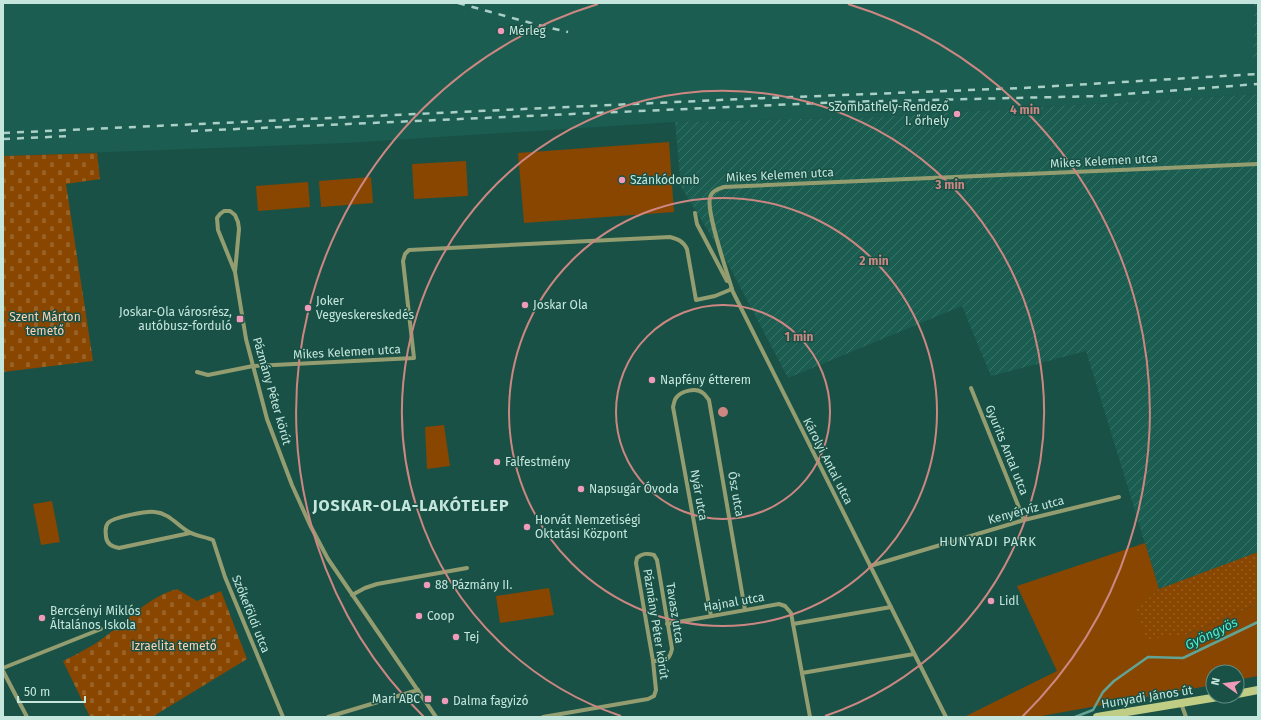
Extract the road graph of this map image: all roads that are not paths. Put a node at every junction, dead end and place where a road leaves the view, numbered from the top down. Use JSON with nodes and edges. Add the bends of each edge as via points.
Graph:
{"nodes":[{"id":1,"x":1258,"y":164,"type":"edge"},
{"id":2,"x":695,"y":213,"type":"dead end"},
{"id":3,"x":235,"y":272,"type":"junction"},
{"id":4,"x":732,"y":289,"type":"junction"},
{"id":5,"x":253,"y":366,"type":"junction"},
{"id":6,"x":197,"y":372,"type":"dead end"},
{"id":7,"x":971,"y":388,"type":"dead end"},
{"id":8,"x":693,"y":390,"type":"joint"},
{"id":9,"x":1119,"y":497,"type":"dead end"},
{"id":10,"x":1024,"y":520,"type":"junction"},
{"id":11,"x":190,"y":533,"type":"junction"},
{"id":12,"x":654,"y":555,"type":"joint"},
{"id":13,"x":870,"y":566,"type":"junction"},
{"id":14,"x":467,"y":568,"type":"dead end"},
{"id":15,"x":352,"y":595,"type":"junction"},
{"id":16,"x":891,"y":607,"type":"junction"},
{"id":17,"x":745,"y":610,"type":"junction"},
{"id":18,"x":711,"y":616,"type":"junction"},
{"id":19,"x":667,"y":624,"type":"junction"},
{"id":20,"x":793,"y":624,"type":"junction"},
{"id":21,"x":102,"y":629,"type":"dead end"},
{"id":22,"x":914,"y":654,"type":"junction"},
{"id":23,"x":654,"y":661,"type":"junction"},
{"id":24,"x":3,"y":668,"type":"edge"},
{"id":25,"x":3,"y":671,"type":"edge"},
{"id":26,"x":802,"y":673,"type":"junction"},
{"id":27,"x":418,"y":690,"type":"junction"},
{"id":28,"x":1258,"y":690,"type":"edge"},
{"id":29,"x":1245,"y":692,"type":"edge"},
{"id":30,"x":1205,"y":700,"type":"edge"},
{"id":31,"x":1181,"y":704,"type":"junction"},
{"id":32,"x":27,"y":717,"type":"edge"},
{"id":33,"x":283,"y":717,"type":"edge"},
{"id":34,"x":328,"y":717,"type":"edge"},
{"id":35,"x":436,"y":717,"type":"edge"},
{"id":36,"x":543,"y":717,"type":"edge"},
{"id":37,"x":810,"y":717,"type":"edge"},
{"id":38,"x":946,"y":717,"type":"edge"},
{"id":39,"x":1097,"y":717,"type":"edge"},
{"id":40,"x":1186,"y":717,"type":"edge"}],
"edges":[{"from":1,"to":4,"type":"street","name":"Mikes Kelemen utca","via":[[724,187],[714,190],[710,197],[710,211]]},
{"from":2,"to":4,"type":"street","name":"Károlyi Antal utca","via":[[697,224]]},
{"from":3,"to":3,"type":"street","name":"Pázmány Péter körút","via":[[238,222],[230,211],[224,211],[218,218],[218,230]]},
{"from":3,"to":5,"type":"street","name":"Pázmány Péter körút"},
{"from":4,"to":5,"type":"street","name":"Mikes Kelemen utca","via":[[696,300],[687,249],[678,239],[670,238],[409,250],[403,261],[414,358]]},
{"from":4,"to":13,"type":"street","name":"Károlyi Antal utca"},
{"from":5,"to":6,"type":"street","via":[[208,374]]},
{"from":5,"to":15,"type":"street","name":"Pázmány Péter körút","via":[[267,419],[292,486],[321,545]]},
{"from":7,"to":10,"type":"street","name":"Gyurits Antal utca"},
{"from":8,"to":17,"type":"street","name":"Ősz utca","via":[[703,393],[709,400]]},
{"from":8,"to":18,"type":"street","name":"Nyár utca","via":[[680,393],[673,407]]},
{"from":9,"to":10,"type":"street","name":"Kenyérvíz utca"},
{"from":10,"to":13,"type":"street","name":"Kenyérvíz utca"},
{"from":11,"to":11,"type":"street","name":"Szőkeföldi utca","via":[[170,517],[154,511],[115,518],[109,521],[105,528],[107,541],[111,546],[119,548]]},
{"from":11,"to":33,"type":"street","name":"Szőkeföldi utca","via":[[213,540],[225,577]]},
{"from":12,"to":19,"type":"street","name":"Tavasz utca","via":[[657,560]]},
{"from":12,"to":23,"type":"street","name":"Pázmány Péter körút","via":[[640,555],[636,563]]},
{"from":13,"to":16,"type":"street","name":"Károlyi Antal utca"},
{"from":14,"to":15,"type":"street","via":[[377,584]]},
{"from":15,"to":27,"type":"street","name":"Pázmány Péter körút"},
{"from":16,"to":20,"type":"street"},
{"from":16,"to":22,"type":"street","name":"Károlyi Antal utca"},
{"from":17,"to":18,"type":"street","name":"Hajnal utca"},
{"from":17,"to":20,"type":"street","name":"Hajnal utca","via":[[779,604],[785,606],[790,613]]},
{"from":18,"to":19,"type":"street","name":"Hajnal utca"},
{"from":19,"to":23,"type":"street","name":"Tavasz utca","via":[[672,649],[670,656],[666,660]]},
{"from":20,"to":26,"type":"street","name":"Hajnal utca"},
{"from":21,"to":24,"type":"street"},
{"from":22,"to":26,"type":"street"},
{"from":22,"to":38,"type":"street","name":"Károlyi Antal utca"},
{"from":23,"to":36,"type":"street","name":"Pázmány Péter körút","via":[[654,696]]},
{"from":25,"to":32,"type":"street"},
{"from":26,"to":37,"type":"street","name":"Hajnal utca"},
{"from":27,"to":34,"type":"street"},
{"from":27,"to":35,"type":"street","name":"Pázmány Péter körút"},
{"from":28,"to":29,"type":"street"},
{"from":30,"to":31,"type":"street","name":"Hunyadi János út"},
{"from":31,"to":39,"type":"street","name":"Hunyadi János út"},
{"from":31,"to":40,"type":"street"}]}
